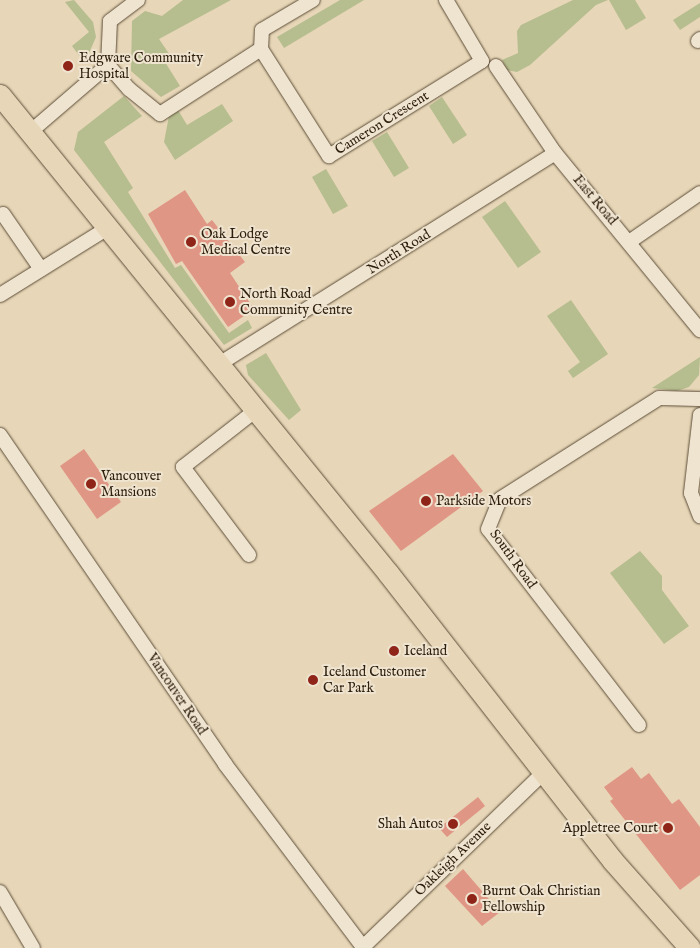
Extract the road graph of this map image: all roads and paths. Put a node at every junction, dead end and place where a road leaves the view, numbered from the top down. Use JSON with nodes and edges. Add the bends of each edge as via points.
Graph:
{"nodes":[{"id":1,"x":138,"y":0,"type":"edge"},
{"id":2,"x":313,"y":0,"type":"edge"},
{"id":3,"x":446,"y":0,"type":"edge"},
{"id":4,"x":261,"y":49,"type":"junction"},
{"id":5,"x":108,"y":65,"type":"junction"},
{"id":6,"x":496,"y":66,"type":"dead end"},
{"id":7,"x":0,"y":95,"type":"edge"},
{"id":8,"x":29,"y":133,"type":"junction"},
{"id":9,"x":555,"y":153,"type":"junction"},
{"id":10,"x":700,"y":193,"type":"edge"},
{"id":11,"x":2,"y":214,"type":"dead end"},
{"id":12,"x":106,"y":229,"type":"junction"},
{"id":13,"x":629,"y":242,"type":"junction"},
{"id":14,"x":41,"y":269,"type":"junction"},
{"id":15,"x":0,"y":295,"type":"edge"},
{"id":16,"x":700,"y":330,"type":"edge"},
{"id":17,"x":216,"y":366,"type":"junction"},
{"id":18,"x":700,"y":398,"type":"edge"},
{"id":19,"x":255,"y":412,"type":"junction"},
{"id":20,"x":700,"y":415,"type":"edge"},
{"id":21,"x":0,"y":435,"type":"edge"},
{"id":22,"x":700,"y":516,"type":"edge"},
{"id":23,"x":249,"y":555,"type":"dead end"},
{"id":24,"x":639,"y":725,"type":"dead end"},
{"id":25,"x":545,"y":771,"type":"junction"},
{"id":26,"x":0,"y":892,"type":"edge"},
{"id":27,"x":685,"y":946,"type":"edge"},
{"id":28,"x":362,"y":947,"type":"edge"},
{"id":29,"x":33,"y":948,"type":"edge"}],
"edges":[{"from":1,"to":5,"type":"street","via":[[110,21]]},
{"from":2,"to":4,"type":"street","via":[[262,30]]},
{"from":3,"to":4,"type":"street","name":"Cameron Crescent","via":[[482,60],[329,156]]},
{"from":4,"to":5,"type":"street","via":[[160,114],[129,89]]},
{"from":5,"to":8,"type":"street"},
{"from":6,"to":9,"type":"street","name":"East Road"},
{"from":7,"to":8,"type":"main road"},
{"from":8,"to":12,"type":"main road"},
{"from":9,"to":13,"type":"street","name":"East Road"},
{"from":9,"to":17,"type":"street","name":"North Road"},
{"from":10,"to":13,"type":"street"},
{"from":11,"to":14,"type":"street"},
{"from":12,"to":14,"type":"street"},
{"from":12,"to":17,"type":"main road"},
{"from":13,"to":16,"type":"street","name":"East Road"},
{"from":14,"to":15,"type":"street"},
{"from":17,"to":19,"type":"main road"},
{"from":18,"to":24,"type":"street","name":"South Road","via":[[659,398],[500,499],[488,529]]},
{"from":19,"to":23,"type":"street","via":[[184,467]]},
{"from":19,"to":25,"type":"main road"},
{"from":20,"to":22,"type":"street","via":[[691,493]]},
{"from":21,"to":28,"type":"street","name":"Vancouver Road","via":[[225,764]]},
{"from":25,"to":27,"type":"main road","via":[[613,861]]},
{"from":25,"to":28,"type":"street","name":"Oakleigh Avenue"},
{"from":26,"to":29,"type":"street"}]}
